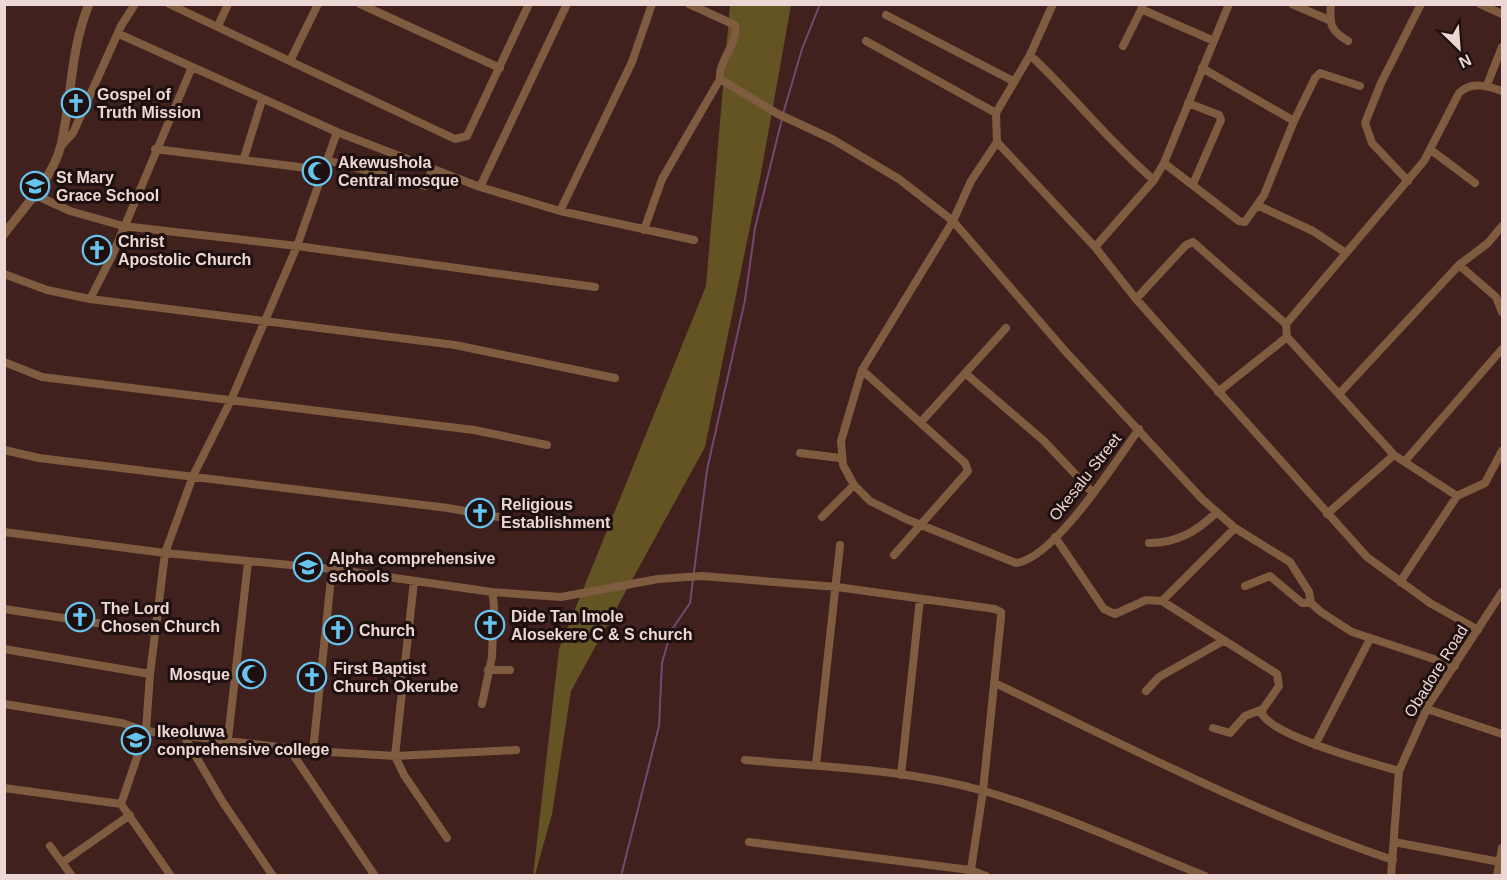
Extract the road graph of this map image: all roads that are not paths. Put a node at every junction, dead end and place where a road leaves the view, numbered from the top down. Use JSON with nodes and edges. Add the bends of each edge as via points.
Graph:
{"nodes":[{"id":1,"x":89,"y":4,"type":"edge"},
{"id":2,"x":135,"y":4,"type":"edge"},
{"id":3,"x":169,"y":4,"type":"edge"},
{"id":4,"x":228,"y":4,"type":"edge"},
{"id":5,"x":318,"y":4,"type":"edge"},
{"id":6,"x":360,"y":4,"type":"edge"},
{"id":7,"x":529,"y":4,"type":"edge"},
{"id":8,"x":555,"y":4,"type":"edge"},
{"id":9,"x":652,"y":4,"type":"edge"},
{"id":10,"x":689,"y":4,"type":"edge"},
{"id":11,"x":1229,"y":4,"type":"edge"},
{"id":12,"x":1292,"y":4,"type":"edge"},
{"id":13,"x":1331,"y":4,"type":"edge"},
{"id":14,"x":1421,"y":4,"type":"edge"},
{"id":15,"x":1480,"y":4,"type":"edge"},
{"id":16,"x":1052,"y":5,"type":"edge"},
{"id":17,"x":566,"y":7,"type":"edge"},
{"id":18,"x":1142,"y":7,"type":"edge"},
{"id":19,"x":1503,"y":14,"type":"edge"},
{"id":20,"x":886,"y":15,"type":"dead end"},
{"id":21,"x":1329,"y":20,"type":"junction"},
{"id":22,"x":218,"y":26,"type":"junction"},
{"id":23,"x":119,"y":34,"type":"junction"},
{"id":24,"x":866,"y":41,"type":"dead end"},
{"id":25,"x":1214,"y":41,"type":"junction"},
{"id":26,"x":1348,"y":41,"type":"dead end"},
{"id":27,"x":1123,"y":46,"type":"dead end"},
{"id":28,"x":1503,"y":47,"type":"edge"},
{"id":29,"x":1030,"y":55,"type":"junction"},
{"id":30,"x":290,"y":61,"type":"junction"},
{"id":31,"x":192,"y":67,"type":"junction"},
{"id":32,"x":500,"y":68,"type":"junction"},
{"id":33,"x":1202,"y":68,"type":"junction"},
{"id":34,"x":720,"y":80,"type":"junction"},
{"id":35,"x":1013,"y":81,"type":"junction"},
{"id":36,"x":1487,"y":85,"type":"junction"},
{"id":37,"x":1360,"y":86,"type":"dead end"},
{"id":38,"x":1503,"y":91,"type":"edge"},
{"id":39,"x":262,"y":99,"type":"junction"},
{"id":40,"x":1188,"y":103,"type":"junction"},
{"id":41,"x":996,"y":113,"type":"junction"},
{"id":42,"x":1294,"y":121,"type":"junction"},
{"id":43,"x":337,"y":132,"type":"junction"},
{"id":44,"x":997,"y":142,"type":"junction"},
{"id":45,"x":61,"y":146,"type":"junction"},
{"id":46,"x":155,"y":149,"type":"junction"},
{"id":47,"x":1431,"y":150,"type":"junction"},
{"id":48,"x":244,"y":158,"type":"junction"},
{"id":49,"x":326,"y":160,"type":"junction"},
{"id":50,"x":1164,"y":163,"type":"junction"},
{"id":51,"x":322,"y":170,"type":"junction"},
{"id":52,"x":432,"y":170,"type":"junction"},
{"id":53,"x":1154,"y":180,"type":"junction"},
{"id":54,"x":1408,"y":181,"type":"junction"},
{"id":55,"x":1475,"y":183,"type":"dead end"},
{"id":56,"x":1192,"y":184,"type":"junction"},
{"id":57,"x":480,"y":187,"type":"junction"},
{"id":58,"x":33,"y":194,"type":"junction"},
{"id":59,"x":1257,"y":205,"type":"junction"},
{"id":60,"x":560,"y":211,"type":"junction"},
{"id":61,"x":953,"y":221,"type":"junction"},
{"id":62,"x":123,"y":226,"type":"junction"},
{"id":63,"x":1503,"y":226,"type":"edge"},
{"id":64,"x":644,"y":230,"type":"junction"},
{"id":65,"x":4,"y":234,"type":"edge"},
{"id":66,"x":694,"y":240,"type":"dead end"},
{"id":67,"x":297,"y":246,"type":"junction"},
{"id":68,"x":1095,"y":247,"type":"junction"},
{"id":69,"x":1346,"y":253,"type":"junction"},
{"id":70,"x":1459,"y":265,"type":"junction"},
{"id":71,"x":4,"y":274,"type":"edge"},
{"id":72,"x":595,"y":287,"type":"dead end"},
{"id":73,"x":90,"y":299,"type":"junction"},
{"id":74,"x":1136,"y":299,"type":"junction"},
{"id":75,"x":1503,"y":312,"type":"edge"},
{"id":76,"x":264,"y":321,"type":"junction"},
{"id":77,"x":1286,"y":324,"type":"junction"},
{"id":78,"x":1006,"y":328,"type":"dead end"},
{"id":79,"x":1287,"y":338,"type":"junction"},
{"id":80,"x":1503,"y":349,"type":"edge"},
{"id":81,"x":4,"y":362,"type":"edge"},
{"id":82,"x":862,"y":370,"type":"junction"},
{"id":83,"x":965,"y":373,"type":"junction"},
{"id":84,"x":615,"y":378,"type":"dead end"},
{"id":85,"x":1218,"y":392,"type":"junction"},
{"id":86,"x":1340,"y":393,"type":"junction"},
{"id":87,"x":231,"y":400,"type":"junction"},
{"id":88,"x":921,"y":422,"type":"junction"},
{"id":89,"x":1139,"y":429,"type":"junction"},
{"id":90,"x":548,"y":445,"type":"dead end"},
{"id":91,"x":4,"y":450,"type":"edge"},
{"id":92,"x":1503,"y":451,"type":"edge"},
{"id":93,"x":800,"y":453,"type":"dead end"},
{"id":94,"x":1394,"y":455,"type":"junction"},
{"id":95,"x":840,"y":458,"type":"junction"},
{"id":96,"x":1405,"y":461,"type":"junction"},
{"id":97,"x":193,"y":476,"type":"junction"},
{"id":98,"x":854,"y":485,"type":"junction"},
{"id":99,"x":1093,"y":493,"type":"junction"},
{"id":100,"x":1457,"y":495,"type":"junction"},
{"id":101,"x":1217,"y":512,"type":"junction"},
{"id":102,"x":1327,"y":514,"type":"junction"},
{"id":103,"x":822,"y":517,"type":"dead end"},
{"id":104,"x":532,"y":523,"type":"dead end"},
{"id":105,"x":923,"y":525,"type":"junction"},
{"id":106,"x":1235,"y":528,"type":"junction"},
{"id":107,"x":4,"y":532,"type":"edge"},
{"id":108,"x":1055,"y":537,"type":"junction"},
{"id":109,"x":1149,"y":543,"type":"dead end"},
{"id":110,"x":840,"y":544,"type":"dead end"},
{"id":111,"x":165,"y":553,"type":"junction"},
{"id":112,"x":894,"y":555,"type":"dead end"},
{"id":113,"x":248,"y":562,"type":"junction"},
{"id":114,"x":332,"y":569,"type":"junction"},
{"id":115,"x":414,"y":581,"type":"junction"},
{"id":116,"x":1400,"y":582,"type":"junction"},
{"id":117,"x":1245,"y":586,"type":"dead end"},
{"id":118,"x":837,"y":587,"type":"junction"},
{"id":119,"x":1503,"y":591,"type":"edge"},
{"id":120,"x":492,"y":592,"type":"junction"},
{"id":121,"x":920,"y":599,"type":"junction"},
{"id":122,"x":1162,"y":601,"type":"junction"},
{"id":123,"x":1311,"y":603,"type":"junction"},
{"id":124,"x":4,"y":609,"type":"edge"},
{"id":125,"x":1478,"y":630,"type":"junction"},
{"id":126,"x":156,"y":632,"type":"junction"},
{"id":127,"x":1370,"y":639,"type":"junction"},
{"id":128,"x":1223,"y":641,"type":"junction"},
{"id":129,"x":4,"y":649,"type":"edge"},
{"id":130,"x":1455,"y":666,"type":"junction"},
{"id":131,"x":488,"y":670,"type":"junction"},
{"id":132,"x":510,"y":670,"type":"dead end"},
{"id":133,"x":150,"y":674,"type":"junction"},
{"id":134,"x":995,"y":683,"type":"junction"},
{"id":135,"x":1146,"y":691,"type":"dead end"},
{"id":136,"x":482,"y":704,"type":"dead end"},
{"id":137,"x":4,"y":705,"type":"edge"},
{"id":138,"x":1263,"y":709,"type":"junction"},
{"id":139,"x":1427,"y":709,"type":"junction"},
{"id":140,"x":1213,"y":728,"type":"dead end"},
{"id":141,"x":146,"y":731,"type":"junction"},
{"id":142,"x":1503,"y":734,"type":"edge"},
{"id":143,"x":184,"y":736,"type":"junction"},
{"id":144,"x":228,"y":739,"type":"junction"},
{"id":145,"x":1315,"y":745,"type":"junction"},
{"id":146,"x":288,"y":747,"type":"junction"},
{"id":147,"x":516,"y":750,"type":"dead end"},
{"id":148,"x":313,"y":751,"type":"junction"},
{"id":149,"x":395,"y":756,"type":"junction"},
{"id":150,"x":745,"y":760,"type":"dead end"},
{"id":151,"x":816,"y":765,"type":"junction"},
{"id":152,"x":1399,"y":771,"type":"junction"},
{"id":153,"x":901,"y":775,"type":"junction"},
{"id":154,"x":4,"y":788,"type":"edge"},
{"id":155,"x":983,"y":791,"type":"junction"},
{"id":156,"x":121,"y":804,"type":"junction"},
{"id":157,"x":130,"y":815,"type":"junction"},
{"id":158,"x":447,"y":838,"type":"dead end"},
{"id":159,"x":749,"y":842,"type":"dead end"},
{"id":160,"x":1394,"y":842,"type":"junction"},
{"id":161,"x":50,"y":846,"type":"dead end"},
{"id":162,"x":1503,"y":848,"type":"edge"},
{"id":163,"x":1393,"y":860,"type":"junction"},
{"id":164,"x":63,"y":862,"type":"junction"},
{"id":165,"x":1500,"y":862,"type":"junction"},
{"id":166,"x":970,"y":873,"type":"edge"},
{"id":167,"x":72,"y":876,"type":"edge"},
{"id":168,"x":171,"y":876,"type":"edge"},
{"id":169,"x":273,"y":876,"type":"edge"},
{"id":170,"x":375,"y":876,"type":"edge"},
{"id":171,"x":986,"y":876,"type":"edge"},
{"id":172,"x":1205,"y":876,"type":"edge"},
{"id":173,"x":1391,"y":876,"type":"edge"},
{"id":174,"x":1497,"y":876,"type":"edge"}],
"edges":[{"from":1,"to":45,"type":"street","via":[[76,43]]},
{"from":2,"to":23,"type":"street"},
{"from":3,"to":22,"type":"street"},
{"from":4,"to":22,"type":"street"},
{"from":5,"to":30,"type":"street"},
{"from":6,"to":32,"type":"street"},
{"from":7,"to":32,"type":"street"},
{"from":8,"to":17,"type":"street"},
{"from":9,"to":60,"type":"street","via":[[632,62]]},
{"from":10,"to":34,"type":"street","via":[[735,25]]},
{"from":11,"to":25,"type":"street"},
{"from":12,"to":21,"type":"street"},
{"from":13,"to":21,"type":"street"},
{"from":14,"to":54,"type":"street","via":[[1365,123],[1372,143]]},
{"from":15,"to":19,"type":"street"},
{"from":16,"to":29,"type":"street"},
{"from":17,"to":57,"type":"street"},
{"from":18,"to":25,"type":"street"},
{"from":18,"to":27,"type":"street"},
{"from":20,"to":35,"type":"street"},
{"from":21,"to":26,"type":"street","via":[[1333,32]]},
{"from":22,"to":30,"type":"street"},
{"from":23,"to":31,"type":"street"},
{"from":23,"to":45,"type":"street","via":[[73,133]]},
{"from":24,"to":41,"type":"street"},
{"from":25,"to":33,"type":"street"},
{"from":28,"to":36,"type":"street"},
{"from":29,"to":35,"type":"street"},
{"from":29,"to":53,"type":"street","via":[[1067,90],[1118,149]]},
{"from":30,"to":32,"type":"street","via":[[455,140],[467,136]]},
{"from":31,"to":39,"type":"street"},
{"from":31,"to":46,"type":"street"},
{"from":33,"to":40,"type":"street"},
{"from":33,"to":42,"type":"street"},
{"from":34,"to":61,"type":"street","via":[[899,179]]},
{"from":34,"to":64,"type":"street","via":[[662,179]]},
{"from":35,"to":41,"type":"street"},
{"from":36,"to":38,"type":"street"},
{"from":36,"to":47,"type":"street","via":[[1468,87],[1459,93]]},
{"from":37,"to":42,"type":"street","via":[[1320,73]]},
{"from":39,"to":43,"type":"street"},
{"from":39,"to":48,"type":"street"},
{"from":40,"to":50,"type":"street"},
{"from":40,"to":56,"type":"street","via":[[1219,115],[1221,120]]},
{"from":41,"to":44,"type":"street"},
{"from":42,"to":59,"type":"street"},
{"from":43,"to":49,"type":"street"},
{"from":43,"to":52,"type":"street"},
{"from":44,"to":61,"type":"street","via":[[971,181]]},
{"from":44,"to":68,"type":"street"},
{"from":45,"to":58,"type":"street"},
{"from":46,"to":48,"type":"street"},
{"from":46,"to":62,"type":"street"},
{"from":47,"to":54,"type":"street"},
{"from":47,"to":55,"type":"street"},
{"from":48,"to":51,"type":"street"},
{"from":49,"to":51,"type":"street"},
{"from":49,"to":52,"type":"street","via":[[425,186]]},
{"from":50,"to":53,"type":"street"},
{"from":50,"to":56,"type":"street"},
{"from":51,"to":67,"type":"street"},
{"from":52,"to":57,"type":"street"},
{"from":53,"to":68,"type":"street"},
{"from":54,"to":69,"type":"street"},
{"from":56,"to":59,"type":"street","via":[[1242,222],[1248,220]]},
{"from":57,"to":60,"type":"street"},
{"from":58,"to":62,"type":"street","via":[[70,211]]},
{"from":58,"to":65,"type":"street"},
{"from":59,"to":69,"type":"street","via":[[1312,231]]},
{"from":60,"to":64,"type":"street"},
{"from":61,"to":82,"type":"street"},
{"from":61,"to":89,"type":"street","via":[[1066,352]]},
{"from":62,"to":67,"type":"street"},
{"from":62,"to":73,"type":"street"},
{"from":63,"to":70,"type":"street"},
{"from":64,"to":66,"type":"street"},
{"from":67,"to":72,"type":"street"},
{"from":67,"to":76,"type":"street"},
{"from":68,"to":74,"type":"street"},
{"from":69,"to":77,"type":"street"},
{"from":70,"to":75,"type":"street","via":[[1496,297]]},
{"from":70,"to":86,"type":"street"},
{"from":71,"to":73,"type":"street","via":[[47,290]]},
{"from":73,"to":76,"type":"street"},
{"from":74,"to":77,"type":"street","via":[[1192,242]]},
{"from":74,"to":85,"type":"street"},
{"from":76,"to":84,"type":"street","via":[[455,345]]},
{"from":76,"to":87,"type":"street"},
{"from":77,"to":79,"type":"street"},
{"from":78,"to":83,"type":"street"},
{"from":79,"to":85,"type":"street"},
{"from":79,"to":86,"type":"street"},
{"from":80,"to":96,"type":"street"},
{"from":81,"to":87,"type":"street","via":[[42,377]]},
{"from":82,"to":88,"type":"street"},
{"from":82,"to":95,"type":"street","via":[[845,422]]},
{"from":83,"to":88,"type":"street"},
{"from":83,"to":99,"type":"street","via":[[1044,441]]},
{"from":85,"to":102,"type":"street"},
{"from":86,"to":94,"type":"street"},
{"from":87,"to":90,"type":"street","via":[[474,430]]},
{"from":87,"to":97,"type":"street"},
{"from":88,"to":105,"type":"street","via":[[969,471]]},
{"from":89,"to":99,"type":"street","name":"Okesalu Street"},
{"from":89,"to":101,"type":"street"},
{"from":91,"to":97,"type":"street","via":[[39,458]]},
{"from":92,"to":100,"type":"street","via":[[1485,483]]},
{"from":93,"to":95,"type":"street"},
{"from":94,"to":96,"type":"street"},
{"from":94,"to":102,"type":"street"},
{"from":95,"to":98,"type":"street"},
{"from":96,"to":100,"type":"street"},
{"from":97,"to":104,"type":"street","via":[[448,508]]},
{"from":97,"to":111,"type":"street"},
{"from":98,"to":103,"type":"street"},
{"from":98,"to":105,"type":"street","name":"Okesalu Street","via":[[870,501]]},
{"from":99,"to":108,"type":"street","name":"Okesalu Street"},
{"from":100,"to":116,"type":"street"},
{"from":101,"to":106,"type":"street"},
{"from":101,"to":109,"type":"street","via":[[1195,532]]},
{"from":102,"to":116,"type":"street","via":[[1367,557]]},
{"from":105,"to":108,"type":"street","name":"Okesalu Street","via":[[1016,563],[1034,558]]},
{"from":105,"to":112,"type":"street"},
{"from":106,"to":122,"type":"street"},
{"from":106,"to":123,"type":"street","via":[[1290,562],[1309,592]]},
{"from":107,"to":111,"type":"street"},
{"from":108,"to":122,"type":"street","via":[[1109,613],[1122,612],[1146,600]]},
{"from":110,"to":118,"type":"street"},
{"from":111,"to":113,"type":"street"},
{"from":111,"to":126,"type":"street"},
{"from":113,"to":114,"type":"street"},
{"from":113,"to":144,"type":"street"},
{"from":114,"to":115,"type":"street"},
{"from":114,"to":148,"type":"street"},
{"from":115,"to":120,"type":"street"},
{"from":115,"to":149,"type":"street"},
{"from":116,"to":125,"type":"street"},
{"from":117,"to":123,"type":"street","via":[[1270,576],[1302,603]]},
{"from":118,"to":120,"type":"street","via":[[702,576],[658,579],[561,597]]},
{"from":118,"to":121,"type":"street"},
{"from":118,"to":151,"type":"street"},
{"from":119,"to":125,"type":"street","name":"Obadore Road"},
{"from":120,"to":131,"type":"street","via":[[492,657]]},
{"from":121,"to":134,"type":"street","via":[[1001,612]]},
{"from":121,"to":153,"type":"street"},
{"from":122,"to":128,"type":"street"},
{"from":123,"to":127,"type":"street","via":[[1340,625]]},
{"from":124,"to":126,"type":"street"},
{"from":125,"to":130,"type":"street","name":"Obadore Road"},
{"from":126,"to":133,"type":"street"},
{"from":127,"to":130,"type":"street"},
{"from":127,"to":145,"type":"street"},
{"from":128,"to":135,"type":"street","via":[[1159,677]]},
{"from":128,"to":138,"type":"street","via":[[1277,674],[1279,686]]},
{"from":129,"to":133,"type":"street"},
{"from":130,"to":139,"type":"street","name":"Obadore Road"},
{"from":131,"to":132,"type":"street"},
{"from":131,"to":136,"type":"street"},
{"from":133,"to":141,"type":"street"},
{"from":134,"to":155,"type":"street"},
{"from":134,"to":163,"type":"street","via":[[1257,808]]},
{"from":137,"to":141,"type":"street","via":[[122,723]]},
{"from":138,"to":140,"type":"street","via":[[1245,716],[1230,733]]},
{"from":138,"to":145,"type":"street","via":[[1262,714],[1269,721]]},
{"from":139,"to":142,"type":"street"},
{"from":139,"to":152,"type":"street","name":"Obadore Road"},
{"from":141,"to":143,"type":"street"},
{"from":141,"to":156,"type":"street"},
{"from":143,"to":144,"type":"street"},
{"from":143,"to":169,"type":"street"},
{"from":144,"to":146,"type":"street"},
{"from":145,"to":152,"type":"street"},
{"from":146,"to":148,"type":"street"},
{"from":146,"to":170,"type":"street"},
{"from":147,"to":149,"type":"street"},
{"from":148,"to":149,"type":"street"},
{"from":149,"to":158,"type":"street"},
{"from":150,"to":151,"type":"street"},
{"from":151,"to":153,"type":"street"},
{"from":152,"to":160,"type":"street","name":"Obadore Road"},
{"from":153,"to":155,"type":"street"},
{"from":154,"to":156,"type":"street"},
{"from":155,"to":166,"type":"street"},
{"from":155,"to":172,"type":"street"},
{"from":156,"to":157,"type":"street"},
{"from":157,"to":164,"type":"street"},
{"from":157,"to":168,"type":"street"},
{"from":159,"to":166,"type":"street"},
{"from":160,"to":163,"type":"street","name":"Obadore Road"},
{"from":160,"to":165,"type":"street"},
{"from":161,"to":164,"type":"street"},
{"from":162,"to":165,"type":"street"},
{"from":163,"to":173,"type":"street","name":"Obadore Road"},
{"from":164,"to":167,"type":"street"},
{"from":165,"to":174,"type":"street"},
{"from":166,"to":171,"type":"street"}]}
